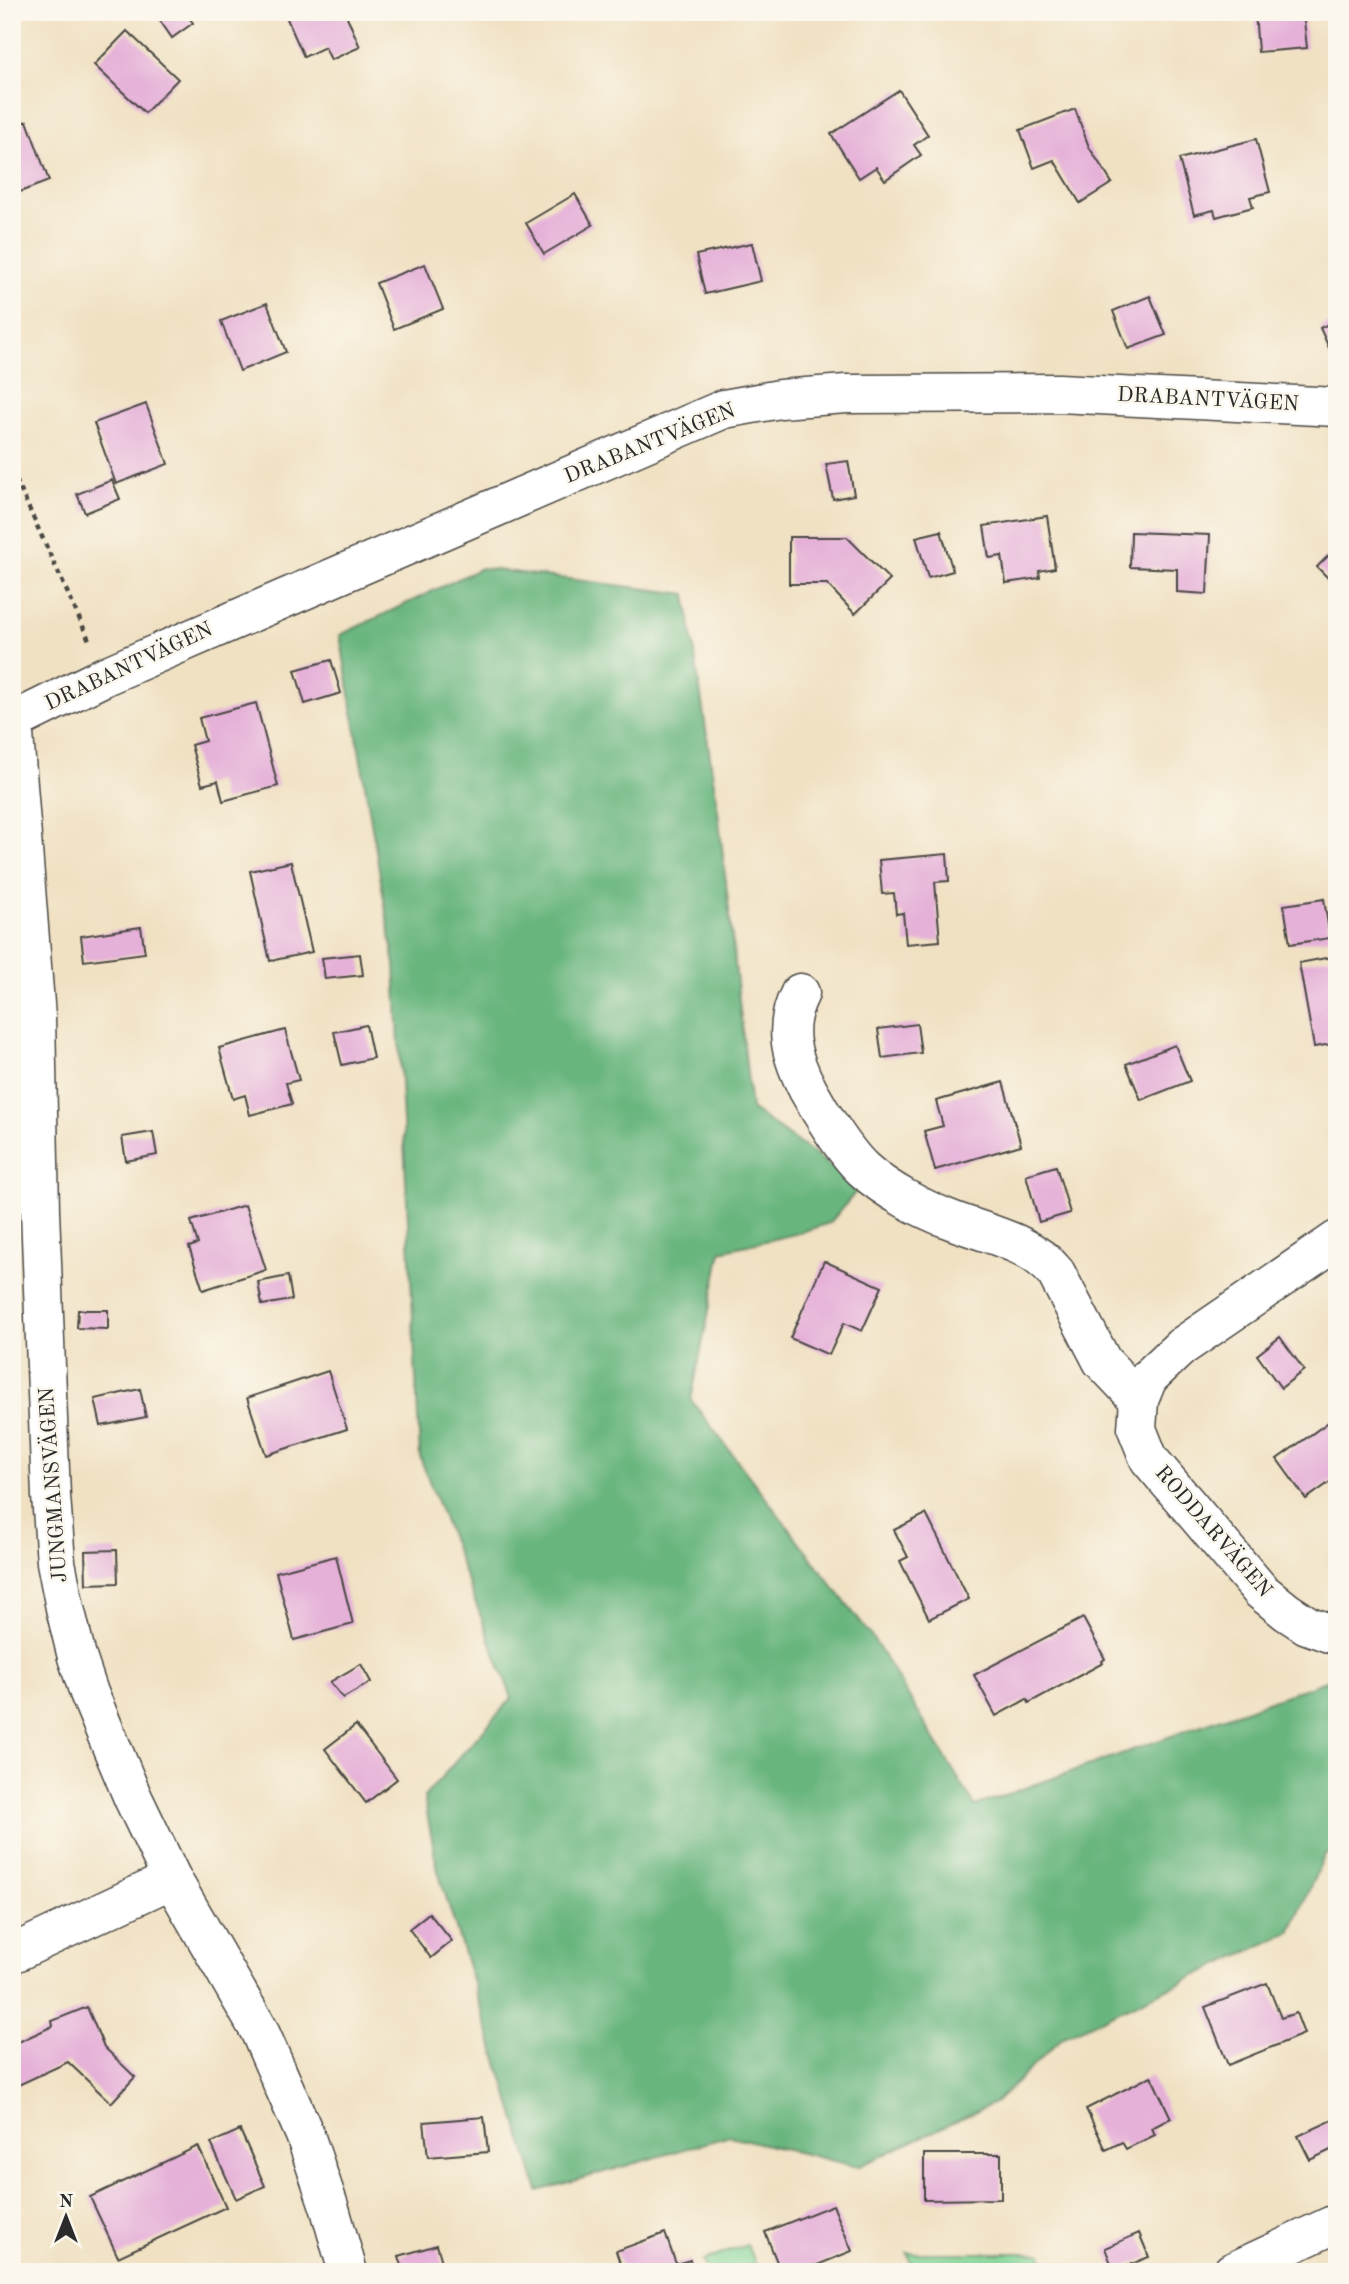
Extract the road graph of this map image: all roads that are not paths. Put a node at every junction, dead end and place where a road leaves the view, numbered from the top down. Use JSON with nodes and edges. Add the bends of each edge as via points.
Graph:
{"nodes":[{"id":1,"x":1337,"y":407,"type":"edge"},
{"id":2,"x":12,"y":722,"type":"edge"},
{"id":3,"x":800,"y":993,"type":"dead end"},
{"id":4,"x":1337,"y":1240,"type":"edge"},
{"id":5,"x":1139,"y":1400,"type":"junction"},
{"id":6,"x":1337,"y":1636,"type":"edge"},
{"id":7,"x":172,"y":1879,"type":"junction"},
{"id":8,"x":12,"y":1954,"type":"edge"},
{"id":9,"x":1337,"y":2223,"type":"edge"},
{"id":10,"x":348,"y":2272,"type":"edge"},
{"id":11,"x":1232,"y":2272,"type":"edge"}],
"edges":[{"from":1,"to":2,"type":"street","name":"DRABANTVÄGEN","via":[[1059,393],[846,394],[780,399],[724,410],[105,676]]},
{"from":2,"to":7,"type":"street","name":"JUNGMANSVÄGEN","via":[[36,1017],[56,1562],[89,1693]]},
{"from":3,"to":5,"type":"street","via":[[790,1026],[796,1065],[860,1166],[903,1197],[947,1219],[1027,1248],[1049,1264],[1102,1361]]},
{"from":4,"to":5,"type":"street","via":[[1181,1347],[1148,1378]]},
{"from":5,"to":6,"type":"street","name":"RODDARVÄGEN","via":[[1137,1429],[1157,1469],[1261,1591],[1307,1625]]},
{"from":7,"to":8,"type":"street"},
{"from":7,"to":10,"type":"street","name":"JUNGMANSVÄGEN","via":[[259,2030],[305,2134]]},
{"from":9,"to":11,"type":"street"}]}
